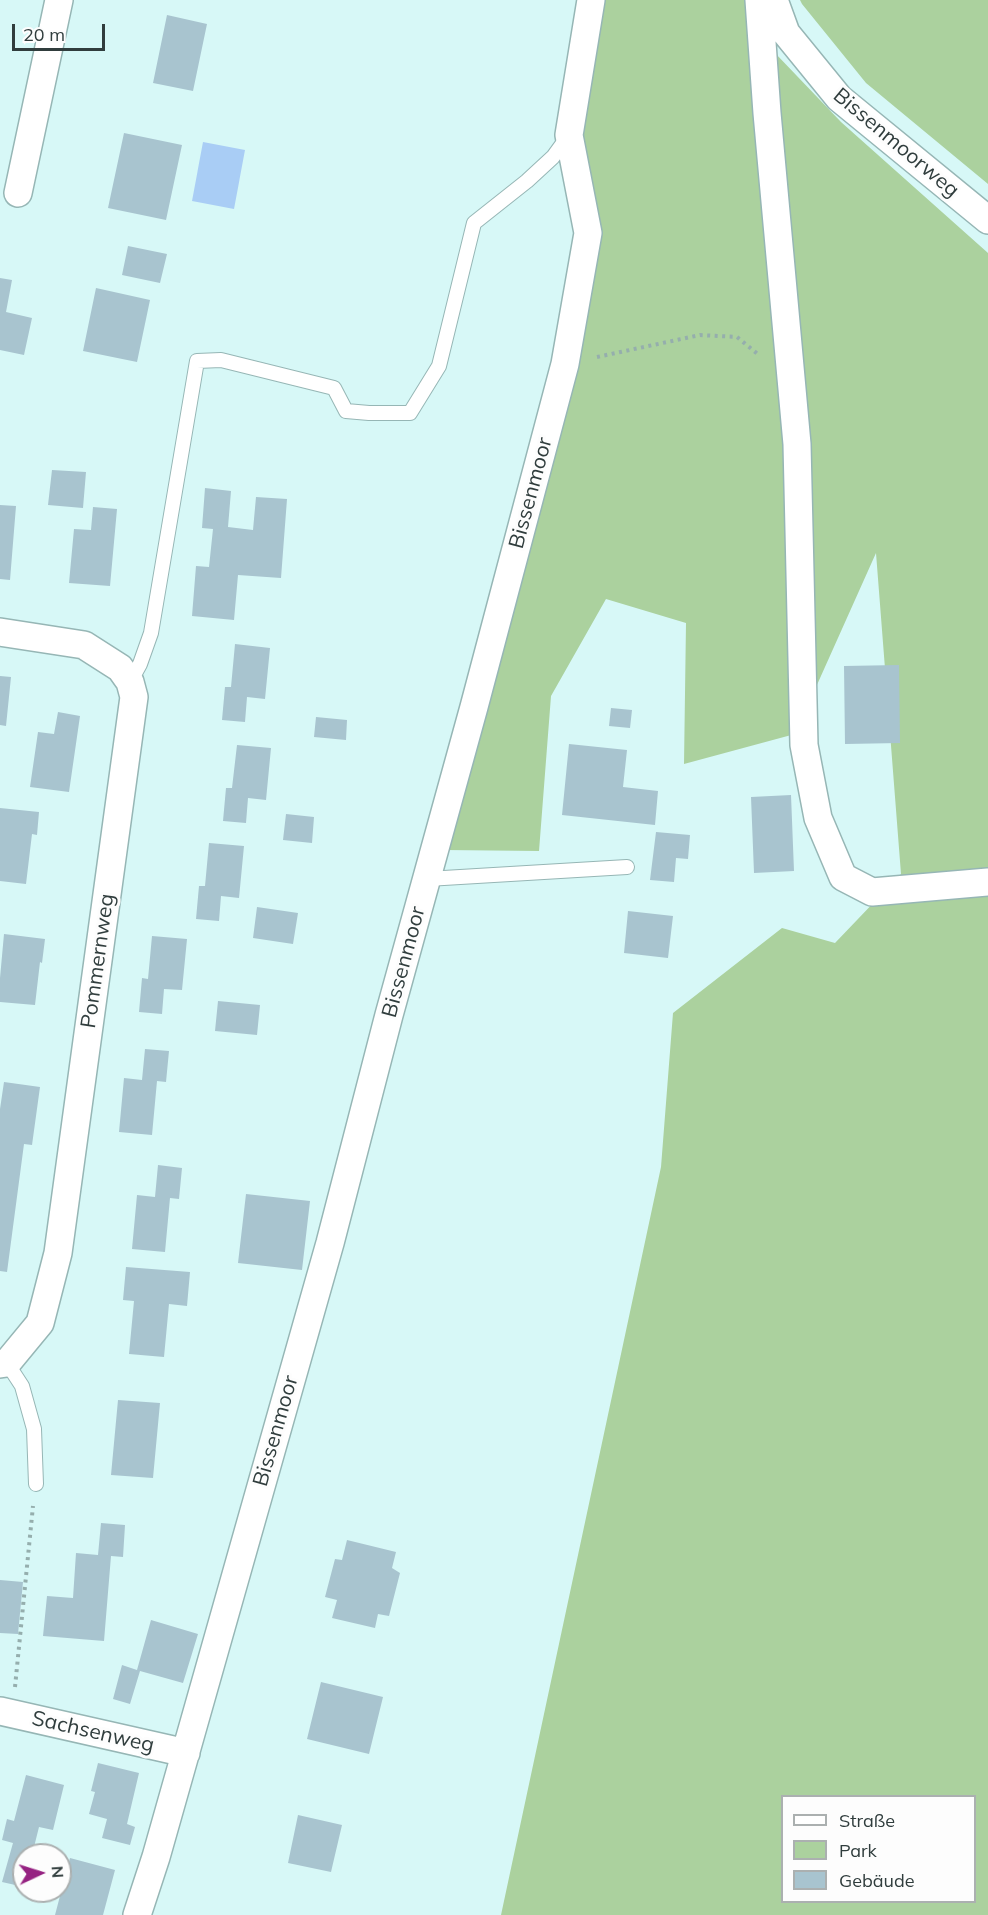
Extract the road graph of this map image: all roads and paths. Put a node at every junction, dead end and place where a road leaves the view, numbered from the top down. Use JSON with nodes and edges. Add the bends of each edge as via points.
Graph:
{"nodes":[{"id":1,"x":59,"y":0,"type":"edge"},
{"id":2,"x":591,"y":0,"type":"edge"},
{"id":3,"x":759,"y":0,"type":"edge"},
{"id":4,"x":774,"y":0,"type":"edge"},
{"id":5,"x":569,"y":135,"type":"junction"},
{"id":6,"x":18,"y":193,"type":"dead end"},
{"id":7,"x":988,"y":220,"type":"edge"},
{"id":8,"x":762,"y":359,"type":"dead end"},
{"id":9,"x":565,"y":364,"type":"junction"},
{"id":10,"x":0,"y":632,"type":"edge"},
{"id":11,"x":130,"y":682,"type":"junction"},
{"id":12,"x":627,"y":867,"type":"dead end"},
{"id":13,"x":427,"y":879,"type":"junction"},
{"id":14,"x":988,"y":882,"type":"edge"},
{"id":15,"x":4,"y":1364,"type":"edge"},
{"id":16,"x":36,"y":1484,"type":"joint"},
{"id":17,"x":6,"y":1713,"type":"edge"},
{"id":18,"x":186,"y":1753,"type":"junction"},
{"id":19,"x":137,"y":1915,"type":"edge"}],
"edges":[{"from":1,"to":6,"type":"street"},
{"from":2,"to":5,"type":"street","name":"Bissenmoor"},
{"from":3,"to":14,"type":"street","via":[[797,444],[804,745],[818,818],[843,878],[872,892]]},
{"from":4,"to":7,"type":"street","name":"Bissenmoorweg","via":[[786,33],[839,98]]},
{"from":5,"to":9,"type":"street","name":"Bissenmoor","via":[[588,233]]},
{"from":5,"to":11,"type":"lane","via":[[527,182],[474,223],[439,366],[410,413],[346,411],[334,388],[221,360],[197,361],[151,633]]},
{"from":8,"to":9,"type":"path","via":[[737,337],[700,335]]},
{"from":9,"to":13,"type":"street","name":"Bissenmoor"},
{"from":10,"to":11,"type":"street","via":[[84,645],[120,668]]},
{"from":11,"to":15,"type":"street","name":"Pommernweg","via":[[134,697],[58,1253],[40,1323]]},
{"from":12,"to":13,"type":"lane"},
{"from":13,"to":18,"type":"street","name":"Bissenmoor","via":[[330,1243]]},
{"from":15,"to":16,"type":"lane","via":[[22,1386],[34,1429]]},
{"from":16,"to":17,"type":"path"},
{"from":17,"to":18,"type":"street","name":"Sachsenweg"},
{"from":18,"to":19,"type":"street","name":"Bissenmoor"}]}
